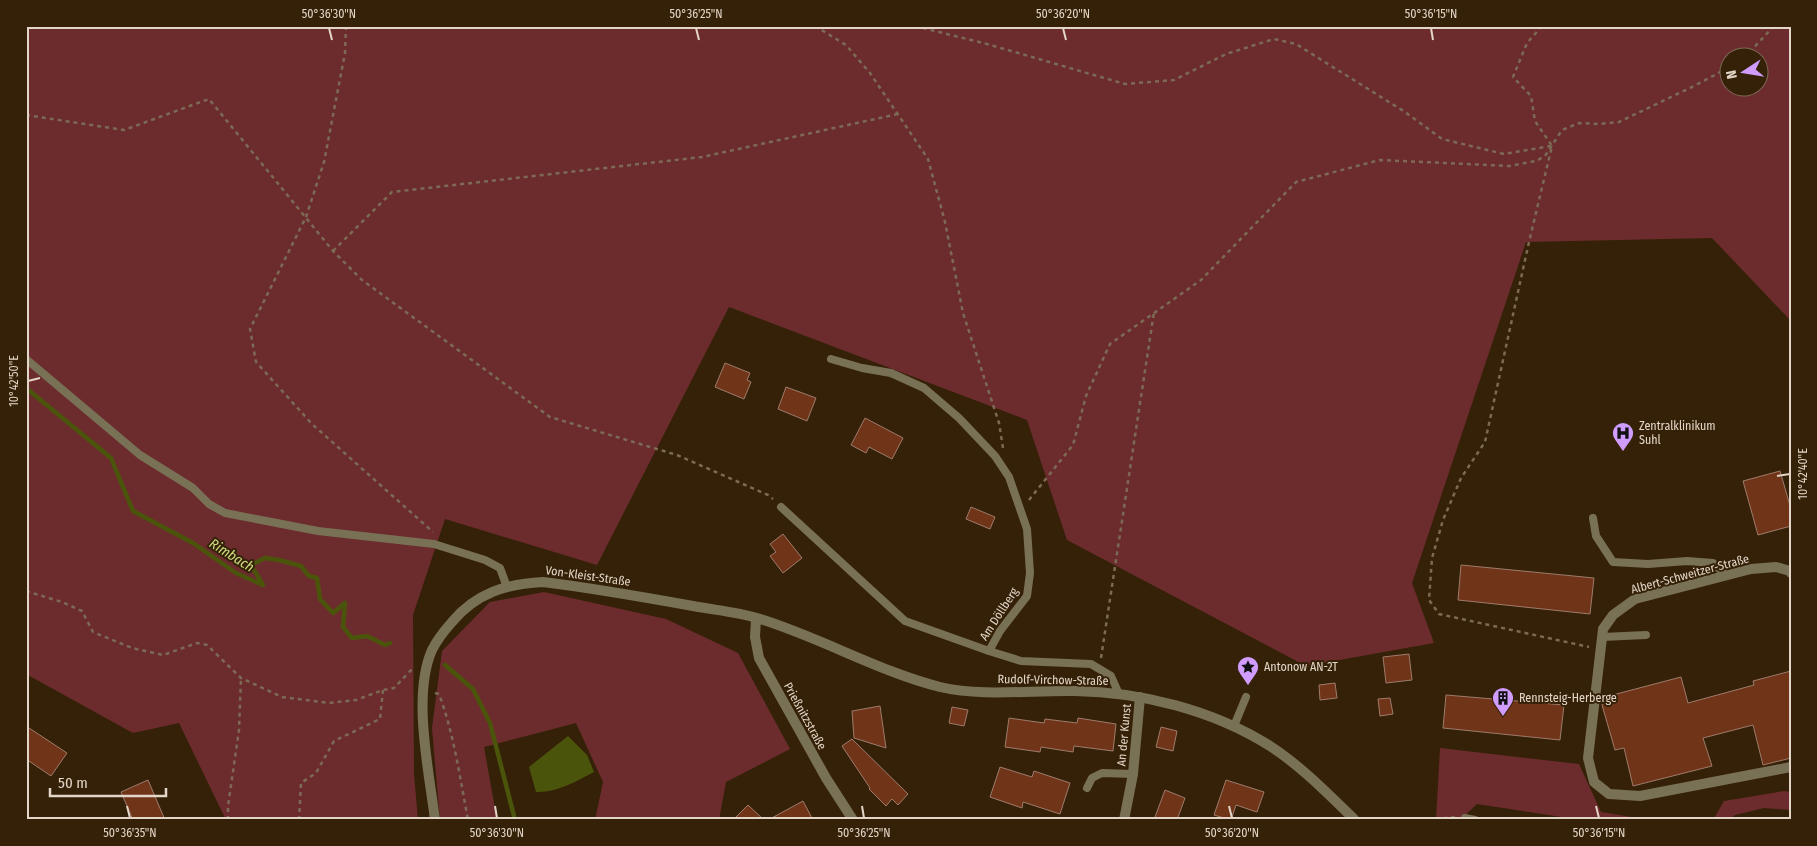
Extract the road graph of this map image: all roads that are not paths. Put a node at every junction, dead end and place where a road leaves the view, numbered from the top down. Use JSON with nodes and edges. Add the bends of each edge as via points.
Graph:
{"nodes":[{"id":1,"x":831,"y":359,"type":"dead end"},
{"id":2,"x":26,"y":360,"type":"edge"},
{"id":3,"x":781,"y":507,"type":"road end"},
{"id":4,"x":1594,"y":518,"type":"dead end"},
{"id":5,"x":1791,"y":573,"type":"edge"},
{"id":6,"x":1726,"y":576,"type":"junction"},
{"id":7,"x":507,"y":587,"type":"junction"},
{"id":8,"x":756,"y":618,"type":"junction"},
{"id":9,"x":1646,"y":635,"type":"dead end"},
{"id":10,"x":1602,"y":637,"type":"junction"},
{"id":11,"x":989,"y":651,"type":"junction"},
{"id":12,"x":1119,"y":694,"type":"junction"},
{"id":13,"x":1140,"y":697,"type":"junction"},
{"id":14,"x":1246,"y":698,"type":"dead end"},
{"id":15,"x":1234,"y":726,"type":"junction"},
{"id":16,"x":1791,"y":767,"type":"edge"},
{"id":17,"x":1133,"y":774,"type":"junction"},
{"id":18,"x":1086,"y":788,"type":"dead end"},
{"id":19,"x":1464,"y":818,"type":"dead end"},
{"id":20,"x":850,"y":819,"type":"edge"},
{"id":21,"x":435,"y":820,"type":"edge"},
{"id":22,"x":1124,"y":820,"type":"edge"},
{"id":23,"x":1355,"y":820,"type":"edge"},
{"id":24,"x":1475,"y":820,"type":"edge"}],
"edges":[{"from":1,"to":11,"type":"lane","name":"Am Döllberg","via":[[891,373],[924,388],[995,456],[1009,477],[1027,529],[1030,572],[1027,596]]},
{"from":2,"to":7,"type":"lane","via":[[140,455],[193,488],[209,504],[225,513],[318,531],[434,544],[500,568]]},
{"from":3,"to":11,"type":"lane","via":[[905,621]]},
{"from":4,"to":6,"type":"lane","via":[[1596,536],[1613,562],[1712,563]]},
{"from":5,"to":6,"type":"street","name":"Albert-Schweitzer-Straße","via":[[1776,567]]},
{"from":6,"to":10,"type":"street","name":"Albert-Schweitzer-Straße","via":[[1635,599],[1613,615],[1603,629]]},
{"from":7,"to":8,"type":"street","name":"Von-Kleist-Straße","via":[[550,582]]},
{"from":7,"to":21,"type":"street","name":"Von-Kleist-Straße","via":[[484,594],[457,615],[432,650],[426,669],[422,715]]},
{"from":8,"to":12,"type":"street","name":"Rudolf-Virchow-Straße","via":[[892,673],[947,688]]},
{"from":8,"to":20,"type":"street","name":"Prießnitzstraße","via":[[759,658]]},
{"from":9,"to":10,"type":"lane"},
{"from":10,"to":16,"type":"street","name":"Albert-Schweitzer-Straße","via":[[1588,758],[1594,782],[1610,794],[1640,796]]},
{"from":11,"to":12,"type":"lane","name":"Am Döllberg","via":[[1021,661],[1091,664],[1111,676]]},
{"from":12,"to":13,"type":"street","name":"Rudolf-Virchow-Straße"},
{"from":13,"to":15,"type":"street","name":"Rudolf-Virchow-Straße"},
{"from":13,"to":17,"type":"street","name":"An der Kunst"},
{"from":14,"to":15,"type":"lane"},
{"from":15,"to":23,"type":"street","name":"Rudolf-Virchow-Straße","via":[[1298,766]]},
{"from":17,"to":18,"type":"lane","name":"An der Kunst","via":[[1102,774],[1092,778]]},
{"from":17,"to":22,"type":"street","name":"An der Kunst"},
{"from":19,"to":24,"type":"lane"}]}
